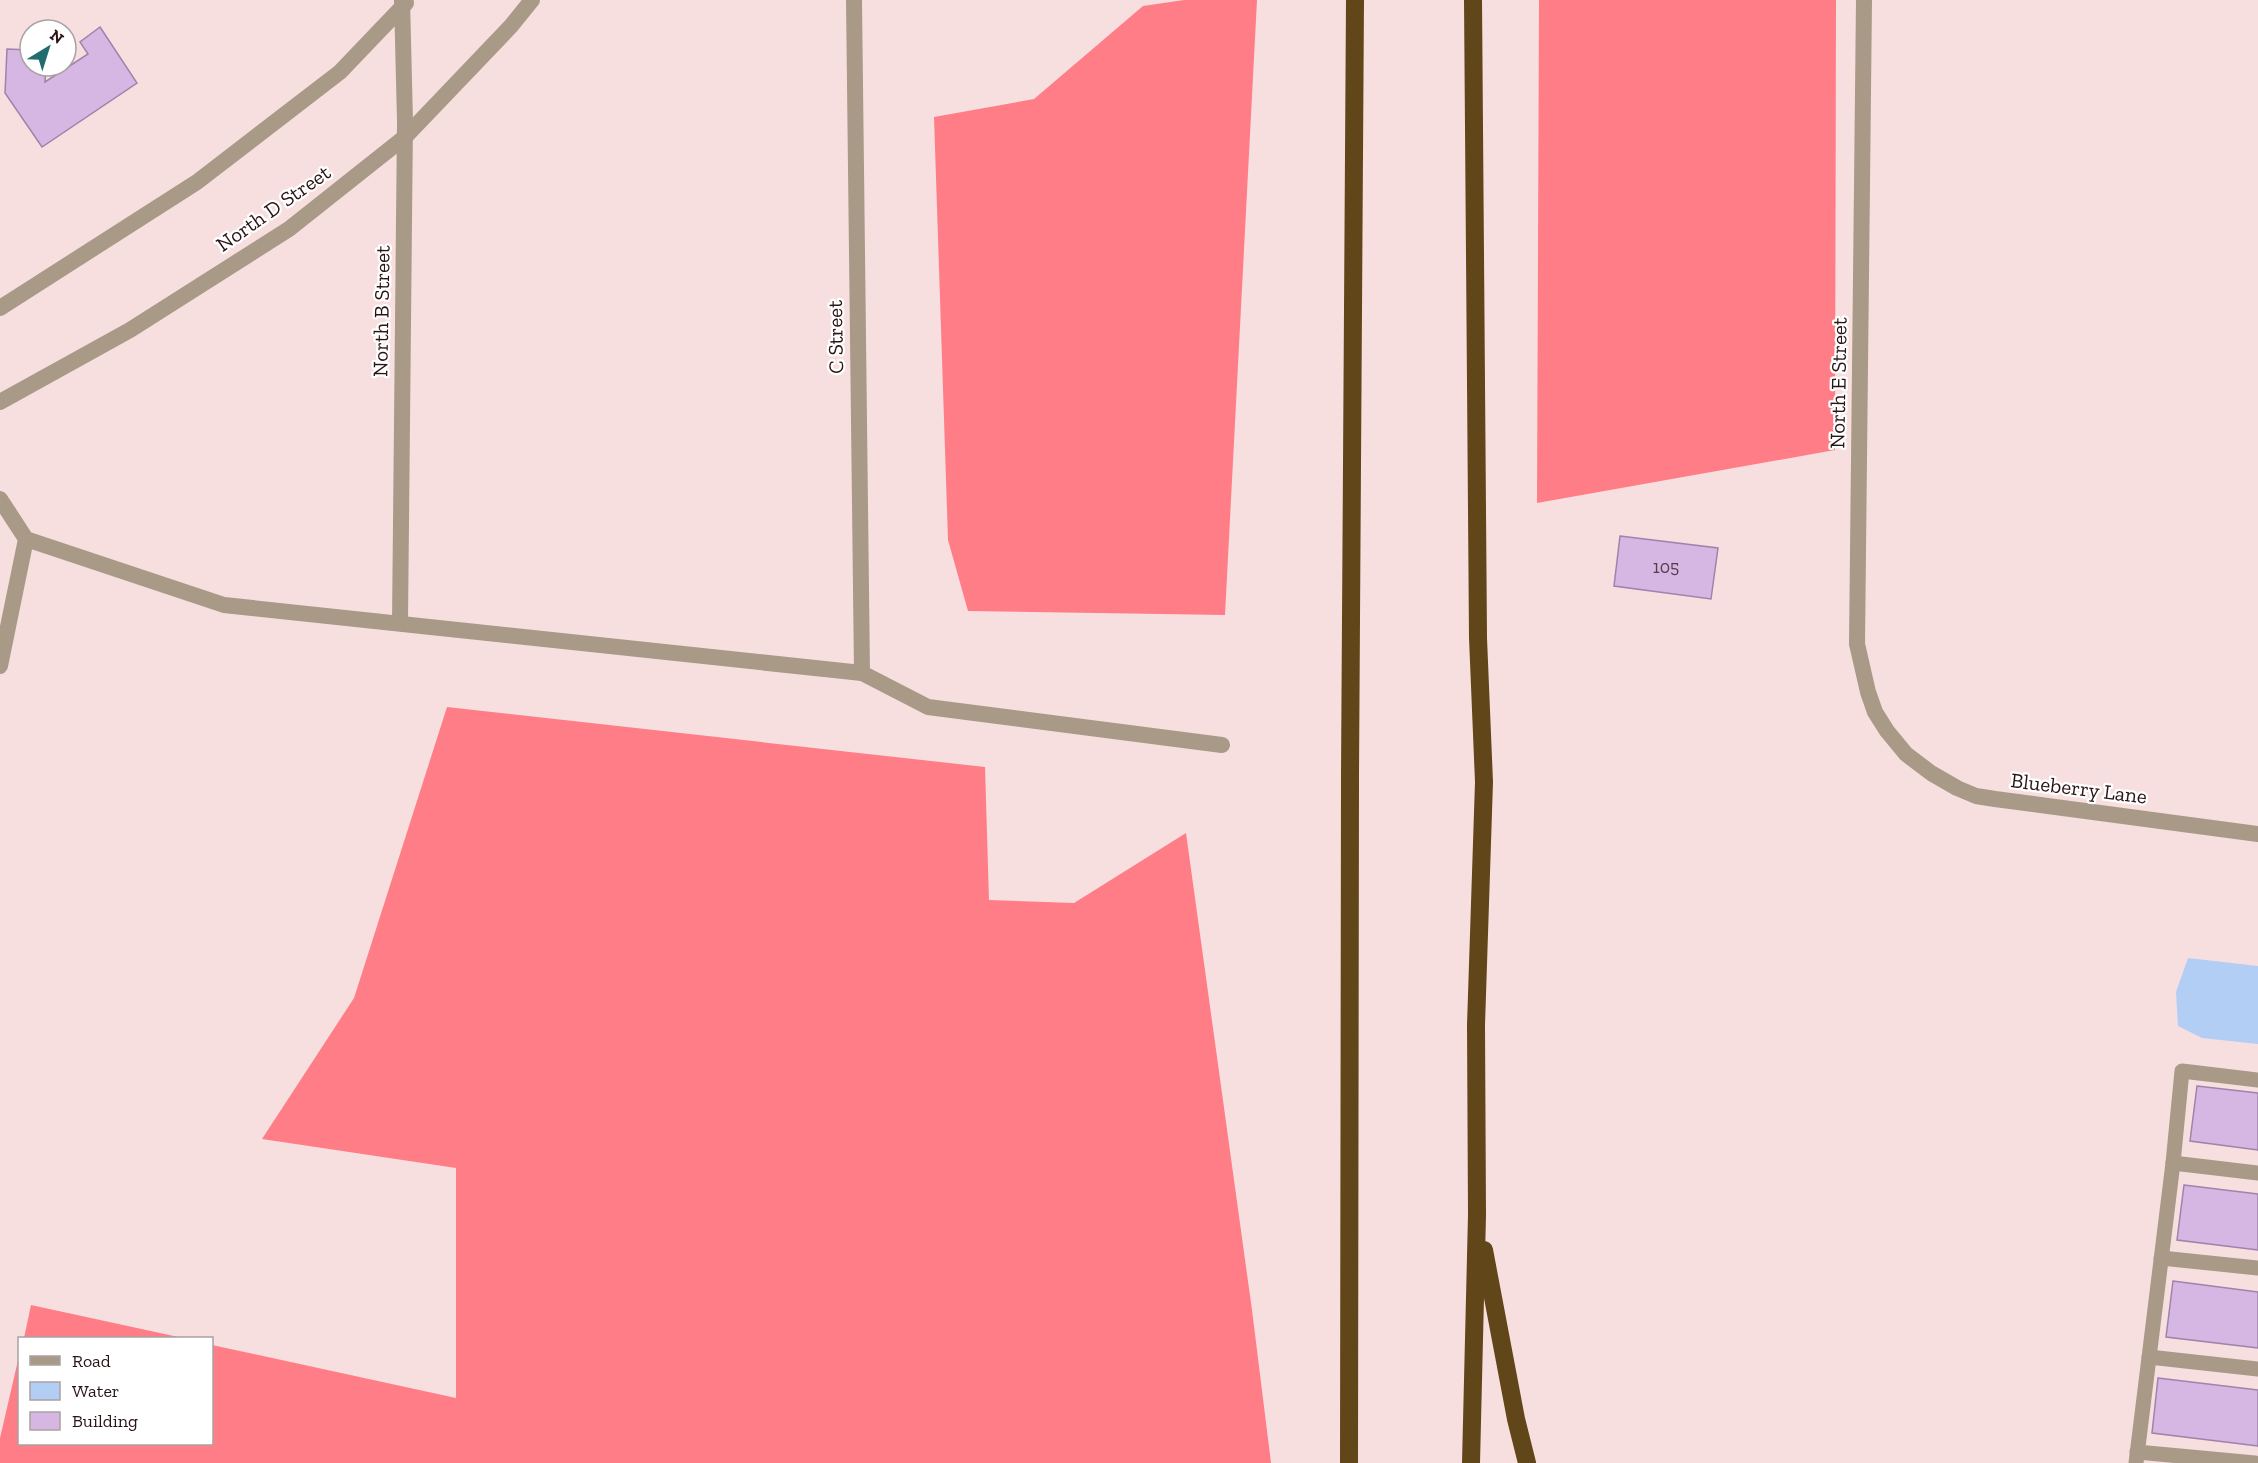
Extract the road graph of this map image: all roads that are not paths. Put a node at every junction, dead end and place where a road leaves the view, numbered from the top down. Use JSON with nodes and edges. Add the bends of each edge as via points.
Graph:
{"nodes":[{"id":1,"x":532,"y":0,"type":"edge"},
{"id":2,"x":854,"y":0,"type":"edge"},
{"id":3,"x":1355,"y":0,"type":"edge"},
{"id":4,"x":1473,"y":0,"type":"edge"},
{"id":5,"x":1864,"y":0,"type":"edge"},
{"id":6,"x":404,"y":2,"type":"edge"},
{"id":7,"x":405,"y":137,"type":"junction"},
{"id":8,"x":0,"y":308,"type":"edge"},
{"id":9,"x":0,"y":402,"type":"edge"},
{"id":10,"x":0,"y":499,"type":"edge"},
{"id":11,"x":26,"y":539,"type":"junction"},
{"id":12,"x":400,"y":623,"type":"junction"},
{"id":13,"x":0,"y":666,"type":"edge"},
{"id":14,"x":862,"y":673,"type":"junction"},
{"id":15,"x":1222,"y":745,"type":"dead end"},
{"id":16,"x":1906,"y":754,"type":"joint"},
{"id":17,"x":2258,"y":834,"type":"edge"},
{"id":18,"x":2258,"y":1080,"type":"edge"},
{"id":19,"x":2173,"y":1163,"type":"junction"},
{"id":20,"x":2258,"y":1173,"type":"edge"},
{"id":21,"x":1477,"y":1215,"type":"junction"},
{"id":22,"x":2161,"y":1258,"type":"junction"},
{"id":23,"x":2258,"y":1268,"type":"edge"},
{"id":24,"x":2149,"y":1357,"type":"junction"},
{"id":25,"x":2258,"y":1369,"type":"edge"},
{"id":26,"x":2136,"y":1457,"type":"edge"},
{"id":27,"x":1349,"y":1463,"type":"edge"},
{"id":28,"x":1472,"y":1463,"type":"edge"},
{"id":29,"x":1527,"y":1463,"type":"edge"},
{"id":30,"x":2255,"y":1463,"type":"edge"}],
"edges":[{"from":1,"to":7,"type":"street","name":"North D Street"},
{"from":2,"to":14,"type":"street","name":"C Street"},
{"from":3,"to":27,"type":"highway"},
{"from":4,"to":21,"type":"highway","via":[[1478,638],[1484,782],[1476,1025]]},
{"from":5,"to":16,"type":"street","name":"North E Street","via":[[1857,644],[1875,712]]},
{"from":6,"to":7,"type":"street","name":"North B Street"},
{"from":6,"to":8,"type":"street","via":[[340,72],[197,182]]},
{"from":7,"to":9,"type":"street","name":"North D Street","via":[[289,229],[130,330]]},
{"from":7,"to":12,"type":"street","name":"North B Street"},
{"from":10,"to":11,"type":"street"},
{"from":11,"to":12,"type":"street","via":[[224,605]]},
{"from":11,"to":13,"type":"street"},
{"from":12,"to":14,"type":"street"},
{"from":14,"to":15,"type":"street","via":[[928,707]]},
{"from":16,"to":17,"type":"street","name":"Blueberry Lane","via":[[1931,773],[1976,796]]},
{"from":18,"to":19,"type":"lane","via":[[2182,1071]]},
{"from":19,"to":20,"type":"lane"},
{"from":19,"to":22,"type":"lane"},
{"from":21,"to":28,"type":"highway"},
{"from":21,"to":29,"type":"highway"},
{"from":22,"to":23,"type":"lane"},
{"from":22,"to":24,"type":"lane"},
{"from":24,"to":25,"type":"lane"},
{"from":24,"to":26,"type":"lane"},
{"from":26,"to":30,"type":"lane"}]}
